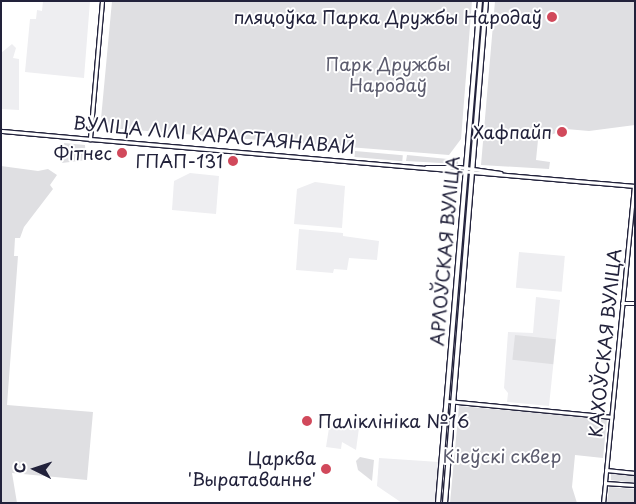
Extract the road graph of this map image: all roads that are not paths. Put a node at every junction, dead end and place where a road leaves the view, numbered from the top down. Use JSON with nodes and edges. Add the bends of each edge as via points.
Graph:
{"nodes":[{"id":1,"x":102,"y":1,"type":"edge"},
{"id":2,"x":480,"y":1,"type":"edge"},
{"id":3,"x":486,"y":1,"type":"edge"},
{"id":4,"x":1,"y":131,"type":"edge"},
{"id":5,"x":90,"y":138,"type":"junction"},
{"id":6,"x":466,"y":170,"type":"junction"},
{"id":7,"x":473,"y":170,"type":"junction"},
{"id":8,"x":635,"y":186,"type":"edge"},
{"id":9,"x":622,"y":303,"type":"junction"},
{"id":10,"x":635,"y":303,"type":"edge"},
{"id":11,"x":446,"y":401,"type":"junction"},
{"id":12,"x":453,"y":402,"type":"junction"},
{"id":13,"x":611,"y":417,"type":"junction"},
{"id":14,"x":606,"y":470,"type":"junction"},
{"id":15,"x":635,"y":473,"type":"edge"},
{"id":16,"x":605,"y":483,"type":"junction"},
{"id":17,"x":635,"y":486,"type":"edge"},
{"id":18,"x":438,"y":503,"type":"edge"},
{"id":19,"x":445,"y":503,"type":"edge"},
{"id":20,"x":603,"y":503,"type":"edge"}],
"edges":[{"from":1,"to":5,"type":"main road"},
{"from":2,"to":6,"type":"main road","name":"АРЛОЎСКАЯ ВУЛІЦА"},
{"from":3,"to":7,"type":"main road","name":"АРЛОЎСКАЯ ВУЛІЦА"},
{"from":4,"to":5,"type":"main road","name":"ВУЛІЦА ЛІЛІ КАРАСТАЯНАВАЙ"},
{"from":5,"to":6,"type":"main road","name":"ВУЛІЦА ЛІЛІ КАРАСТАЯНАВАЙ"},
{"from":6,"to":7,"type":"main road","name":"ВУЛІЦА ЛІЛІ КАРАСТАЯНАВАЙ"},
{"from":6,"to":11,"type":"main road","name":"АРЛОЎСКАЯ ВУЛІЦА"},
{"from":7,"to":8,"type":"main road","name":"ВУЛІЦА ЛІЛІ КАРАСТАЯНАВАЙ"},
{"from":7,"to":12,"type":"main road","name":"АРЛОЎСКАЯ ВУЛІЦА"},
{"from":8,"to":9,"type":"main road","name":"КАХОЎСКАЯ ВУЛІЦА"},
{"from":9,"to":10,"type":"main road"},
{"from":9,"to":13,"type":"main road","name":"КАХОЎСКАЯ ВУЛІЦА"},
{"from":11,"to":12,"type":"main road"},
{"from":11,"to":18,"type":"main road","name":"АРЛОЎСКАЯ ВУЛІЦА"},
{"from":12,"to":13,"type":"main road"},
{"from":12,"to":19,"type":"main road","name":"АРЛОЎСКАЯ ВУЛІЦА"},
{"from":13,"to":14,"type":"main road","name":"КАХОЎСКАЯ ВУЛІЦА"},
{"from":14,"to":15,"type":"main road"},
{"from":14,"to":16,"type":"main road","name":"КАХОЎСКАЯ ВУЛІЦА"},
{"from":16,"to":17,"type":"main road"},
{"from":16,"to":20,"type":"main road","name":"КАХОЎСКАЯ ВУЛІЦА"}]}
